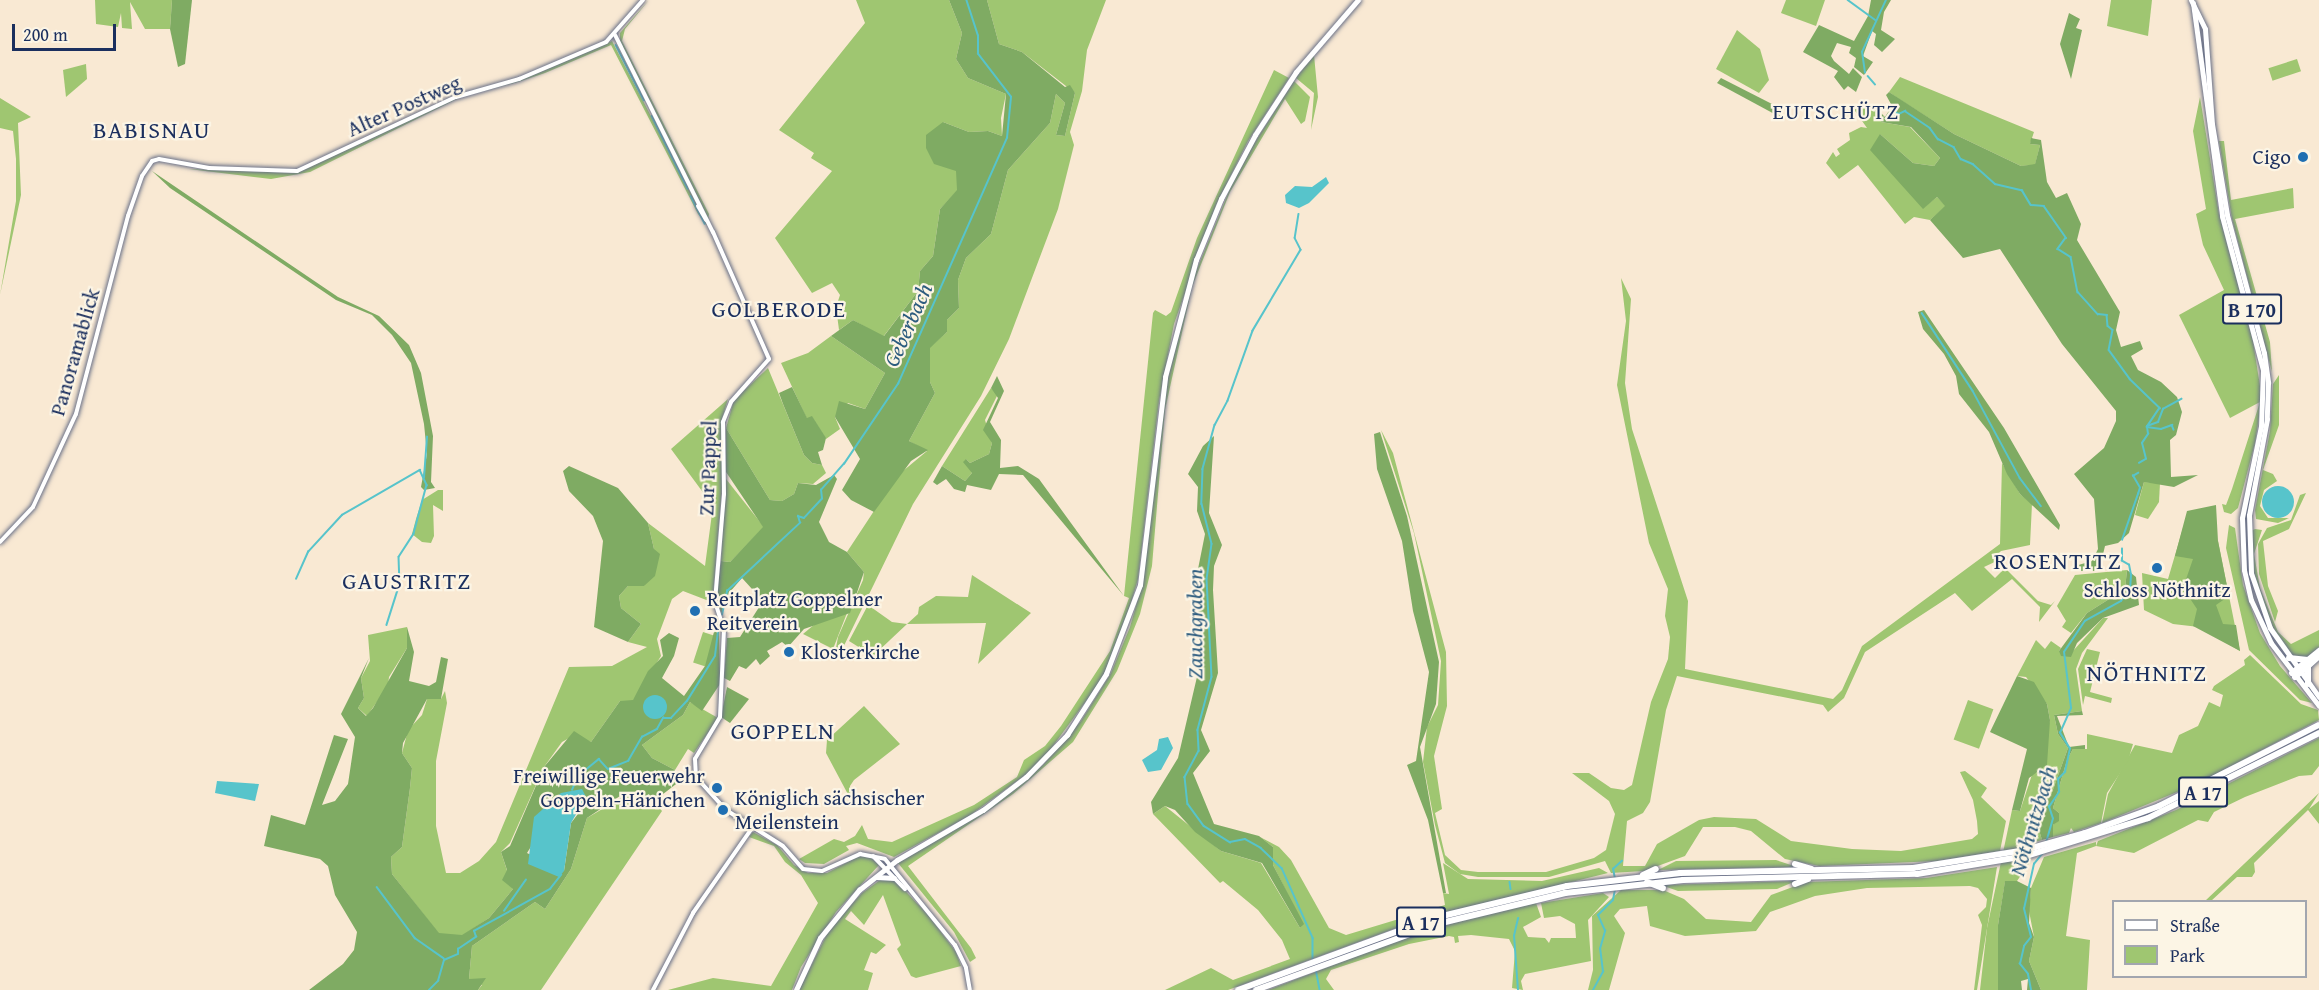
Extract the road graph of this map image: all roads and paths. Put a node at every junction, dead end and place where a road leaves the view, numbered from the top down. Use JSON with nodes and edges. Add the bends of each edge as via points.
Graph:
{"nodes":[{"id":1,"x":643,"y":0,"type":"edge"},
{"id":2,"x":1358,"y":0,"type":"edge"},
{"id":3,"x":2192,"y":2,"type":"edge"},
{"id":4,"x":615,"y":35,"type":"junction"},
{"id":5,"x":155,"y":159,"type":"joint"},
{"id":6,"x":0,"y":542,"type":"edge"},
{"id":7,"x":2319,"y":651,"type":"edge"},
{"id":8,"x":2319,"y":656,"type":"edge"},
{"id":9,"x":2308,"y":663,"type":"junction"},
{"id":10,"x":2295,"y":669,"type":"junction"},
{"id":11,"x":2308,"y":684,"type":"junction"},
{"id":12,"x":2319,"y":697,"type":"edge"},
{"id":13,"x":2319,"y":706,"type":"edge"},
{"id":14,"x":2319,"y":725,"type":"edge"},
{"id":15,"x":2319,"y":733,"type":"edge"},
{"id":16,"x":752,"y":828,"type":"junction"},
{"id":17,"x":2111,"y":828,"type":"junction"},
{"id":18,"x":1795,"y":864,"type":"dead end"},
{"id":19,"x":888,"y":866,"type":"junction"},
{"id":20,"x":1656,"y":869,"type":"dead end"},
{"id":21,"x":1813,"y":874,"type":"junction"},
{"id":22,"x":1640,"y":876,"type":"junction"},
{"id":23,"x":874,"y":878,"type":"junction"},
{"id":24,"x":894,"y":878,"type":"junction"},
{"id":25,"x":1620,"y":882,"type":"junction"},
{"id":26,"x":1646,"y":882,"type":"junction"},
{"id":27,"x":1795,"y":884,"type":"dead end"},
{"id":28,"x":1663,"y":888,"type":"dead end"},
{"id":29,"x":931,"y":915,"type":"junction"},
{"id":30,"x":1309,"y":966,"type":"junction"},
{"id":31,"x":653,"y":990,"type":"edge"},
{"id":32,"x":796,"y":990,"type":"edge"},
{"id":33,"x":970,"y":990,"type":"edge"},
{"id":34,"x":1238,"y":990,"type":"edge"},
{"id":35,"x":1256,"y":990,"type":"edge"}],
"edges":[{"from":1,"to":4,"type":"street","name":"Alter Postweg"},
{"from":2,"to":19,"type":"main road","via":[[1296,72],[1255,135],[1221,199],[1184,298],[1159,415],[1140,585],[1106,675],[1067,735],[1026,777],[983,810]]},
{"from":3,"to":10,"type":"main road","number":"B 170","via":[[2205,29],[2212,124],[2227,215],[2262,342],[2268,383],[2267,419],[2249,515],[2251,573],[2262,612]]},
{"from":3,"to":10,"type":"main road","number":"B 170","via":[[2220,205],[2263,370],[2261,426],[2242,522],[2244,570],[2262,626]]},
{"from":4,"to":5,"type":"street","name":"Alter Postweg","via":[[519,79],[456,97],[293,172],[203,168]]},
{"from":4,"to":16,"type":"street","name":"Zur Pappel","via":[[698,202],[769,359],[725,411],[724,494],[715,602],[724,629],[720,717],[699,749],[694,769],[698,780],[717,802]]},
{"from":5,"to":6,"type":"street","name":"Panoramablick","via":[[142,176],[128,216],[76,414],[33,507]]},
{"from":7,"to":9,"type":"highway"},
{"from":8,"to":9,"type":"highway"},
{"from":9,"to":10,"type":"highway"},
{"from":9,"to":10,"type":"highway"},
{"from":9,"to":11,"type":"highway"},
{"from":10,"to":11,"type":"main road","number":"B 170"},
{"from":10,"to":13,"type":"main road","number":"B 170"},
{"from":11,"to":12,"type":"main road","number":"B 170"},
{"from":14,"to":17,"type":"highway","number":"A 17"},
{"from":15,"to":17,"type":"highway","number":"A 17","via":[[2182,802]]},
{"from":16,"to":19,"type":"street","via":[[783,846],[797,864],[813,872],[833,867],[847,857],[867,854],[880,856]]},
{"from":16,"to":31,"type":"street","via":[[693,913]]},
{"from":17,"to":21,"type":"highway","number":"A 17","via":[[1990,861]]},
{"from":18,"to":21,"type":"highway"},
{"from":19,"to":23,"type":"main road"},
{"from":19,"to":24,"type":"street"},
{"from":19,"to":29,"type":"street"},
{"from":20,"to":22,"type":"highway"},
{"from":21,"to":22,"type":"highway","number":"A 17"},
{"from":21,"to":26,"type":"highway","number":"A 17"},
{"from":21,"to":27,"type":"highway"},
{"from":22,"to":25,"type":"highway","number":"A 17"},
{"from":23,"to":24,"type":"main road"},
{"from":23,"to":32,"type":"main road","via":[[828,927]]},
{"from":24,"to":29,"type":"street"},
{"from":25,"to":26,"type":"highway","number":"A 17"},
{"from":25,"to":30,"type":"highway","number":"A 17","via":[[1468,915]]},
{"from":26,"to":28,"type":"highway"},
{"from":29,"to":33,"type":"street","via":[[959,951]]},
{"from":30,"to":34,"type":"highway","number":"A 17"},
{"from":30,"to":35,"type":"highway","number":"A 17"}]}
